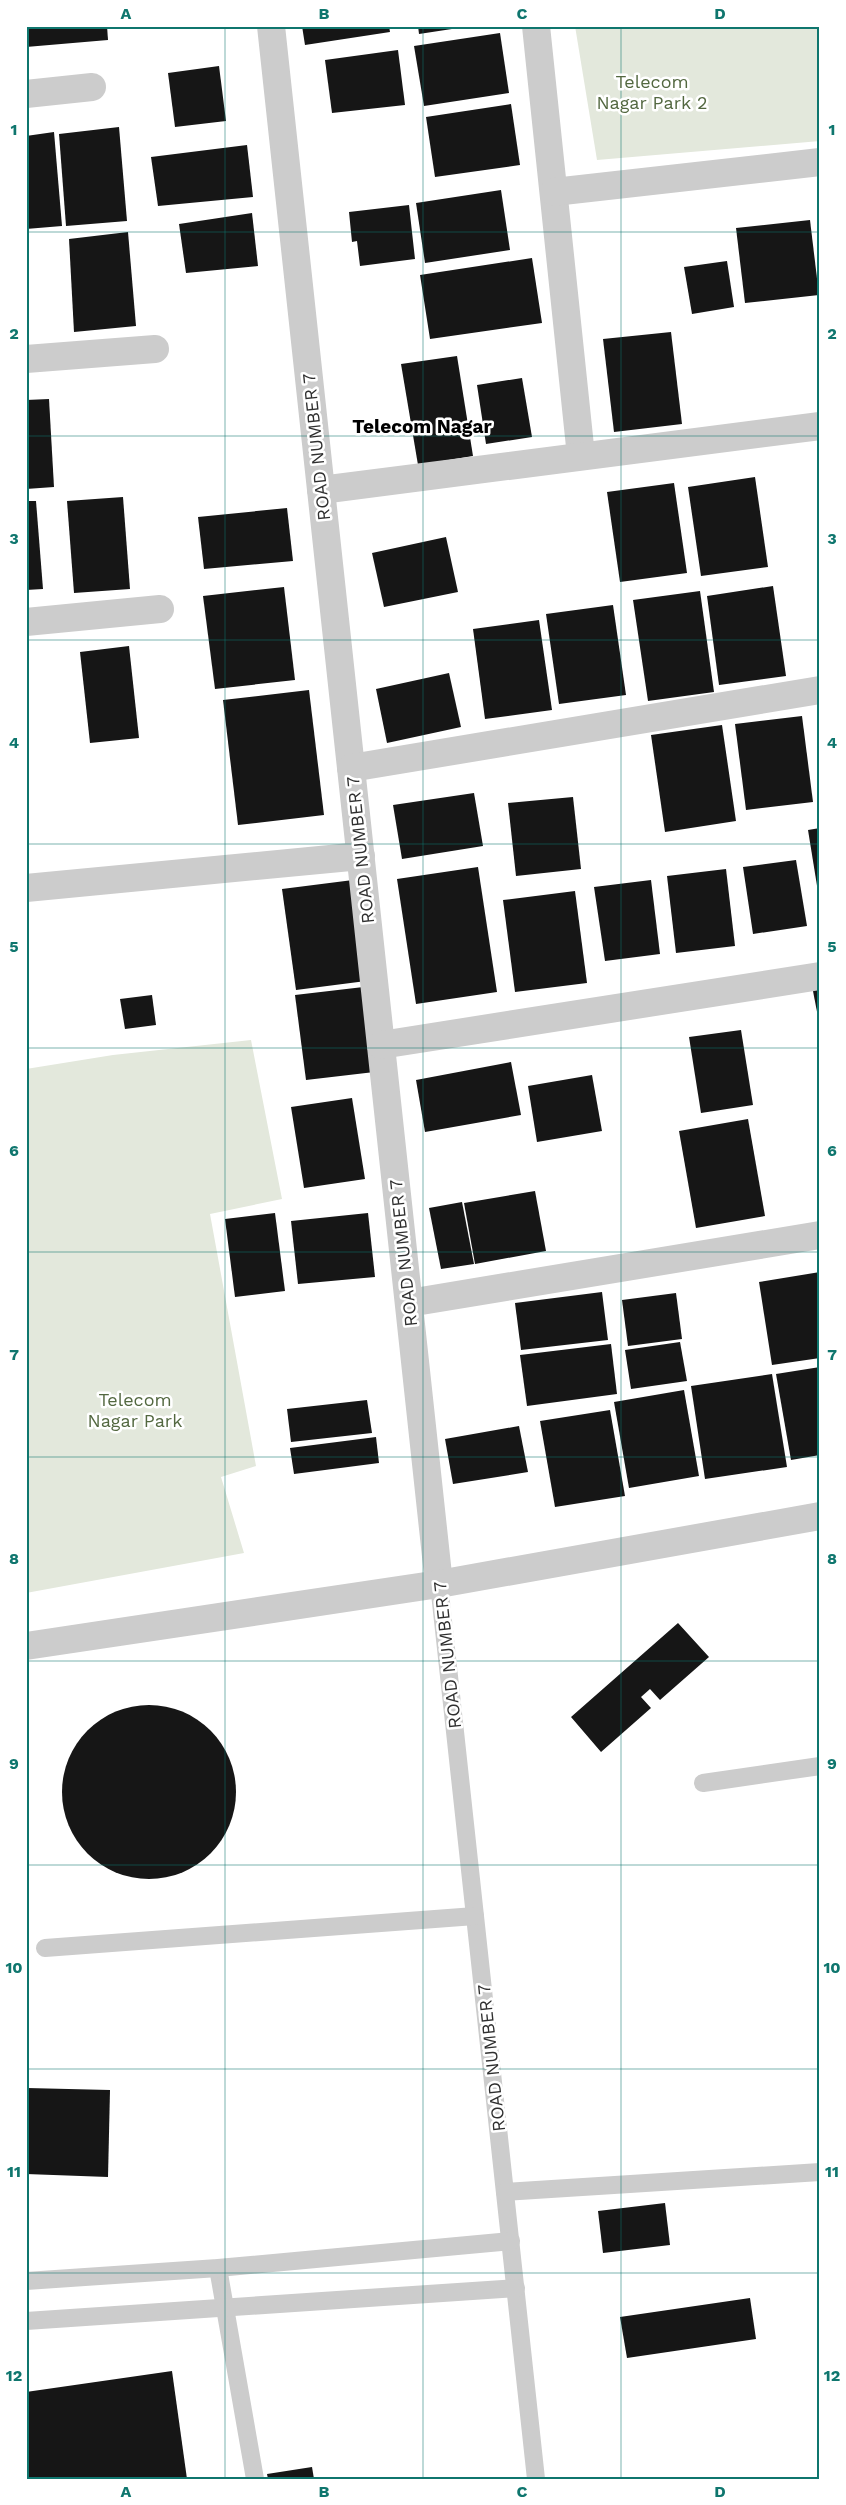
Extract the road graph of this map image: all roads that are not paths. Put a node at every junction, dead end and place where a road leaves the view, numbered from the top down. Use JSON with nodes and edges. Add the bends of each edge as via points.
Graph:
{"nodes":[{"id":1,"x":271,"y":26,"type":"edge"},
{"id":2,"x":536,"y":26,"type":"edge"},
{"id":3,"x":92,"y":87,"type":"dead end"},
{"id":4,"x":26,"y":94,"type":"edge"},
{"id":5,"x":820,"y":162,"type":"edge"},
{"id":6,"x":554,"y":192,"type":"junction"},
{"id":7,"x":155,"y":349,"type":"dead end"},
{"id":8,"x":26,"y":359,"type":"edge"},
{"id":9,"x":820,"y":426,"type":"edge"},
{"id":10,"x":581,"y":456,"type":"junction"},
{"id":11,"x":321,"y":490,"type":"junction"},
{"id":12,"x":160,"y":609,"type":"dead end"},
{"id":13,"x":26,"y":622,"type":"edge"},
{"id":14,"x":820,"y":690,"type":"edge"},
{"id":15,"x":351,"y":768,"type":"junction"},
{"id":16,"x":361,"y":856,"type":"junction"},
{"id":17,"x":26,"y":888,"type":"edge"},
{"id":18,"x":820,"y":976,"type":"edge"},
{"id":19,"x":381,"y":1045,"type":"junction"},
{"id":20,"x":820,"y":1235,"type":"edge"},
{"id":21,"x":409,"y":1303,"type":"junction"},
{"id":22,"x":820,"y":1516,"type":"edge"},
{"id":23,"x":439,"y":1584,"type":"junction"},
{"id":24,"x":26,"y":1646,"type":"edge"},
{"id":25,"x":820,"y":1766,"type":"edge"},
{"id":26,"x":703,"y":1783,"type":"dead end"},
{"id":27,"x":475,"y":1916,"type":"junction"},
{"id":28,"x":45,"y":1948,"type":"dead end"},
{"id":29,"x":820,"y":2172,"type":"edge"},
{"id":30,"x":505,"y":2192,"type":"junction"},
{"id":31,"x":511,"y":2241,"type":"junction"},
{"id":32,"x":218,"y":2268,"type":"junction"},
{"id":33,"x":26,"y":2281,"type":"edge"},
{"id":34,"x":516,"y":2288,"type":"junction"},
{"id":35,"x":224,"y":2309,"type":"junction"},
{"id":36,"x":26,"y":2321,"type":"edge"},
{"id":37,"x":255,"y":2479,"type":"edge"},
{"id":38,"x":536,"y":2479,"type":"edge"}],
"edges":[{"from":1,"to":11,"type":"street","name":"ROAD NUMBER 7"},
{"from":2,"to":6,"type":"street"},
{"from":3,"to":4,"type":"street"},
{"from":5,"to":6,"type":"street"},
{"from":6,"to":10,"type":"street"},
{"from":7,"to":8,"type":"street"},
{"from":9,"to":10,"type":"street"},
{"from":10,"to":11,"type":"street"},
{"from":11,"to":15,"type":"street","name":"ROAD NUMBER 7"},
{"from":12,"to":13,"type":"street"},
{"from":14,"to":15,"type":"street"},
{"from":15,"to":16,"type":"street","name":"ROAD NUMBER 7"},
{"from":16,"to":17,"type":"street"},
{"from":16,"to":19,"type":"street","name":"ROAD NUMBER 7"},
{"from":18,"to":19,"type":"street"},
{"from":19,"to":21,"type":"street","name":"ROAD NUMBER 7"},
{"from":20,"to":21,"type":"street"},
{"from":21,"to":23,"type":"street","name":"ROAD NUMBER 7"},
{"from":22,"to":23,"type":"street"},
{"from":23,"to":24,"type":"street"},
{"from":23,"to":27,"type":"lane","name":"ROAD NUMBER 7"},
{"from":25,"to":26,"type":"lane"},
{"from":27,"to":28,"type":"lane"},
{"from":27,"to":30,"type":"lane","name":"ROAD NUMBER 7"},
{"from":29,"to":30,"type":"lane"},
{"from":30,"to":31,"type":"lane","name":"ROAD NUMBER 7"},
{"from":31,"to":32,"type":"lane"},
{"from":31,"to":34,"type":"lane","name":"ROAD NUMBER 7"},
{"from":32,"to":33,"type":"lane"},
{"from":32,"to":35,"type":"lane"},
{"from":34,"to":35,"type":"lane"},
{"from":34,"to":38,"type":"lane","name":"ROAD NUMBER 7"},
{"from":35,"to":36,"type":"lane"},
{"from":35,"to":37,"type":"lane"}]}
